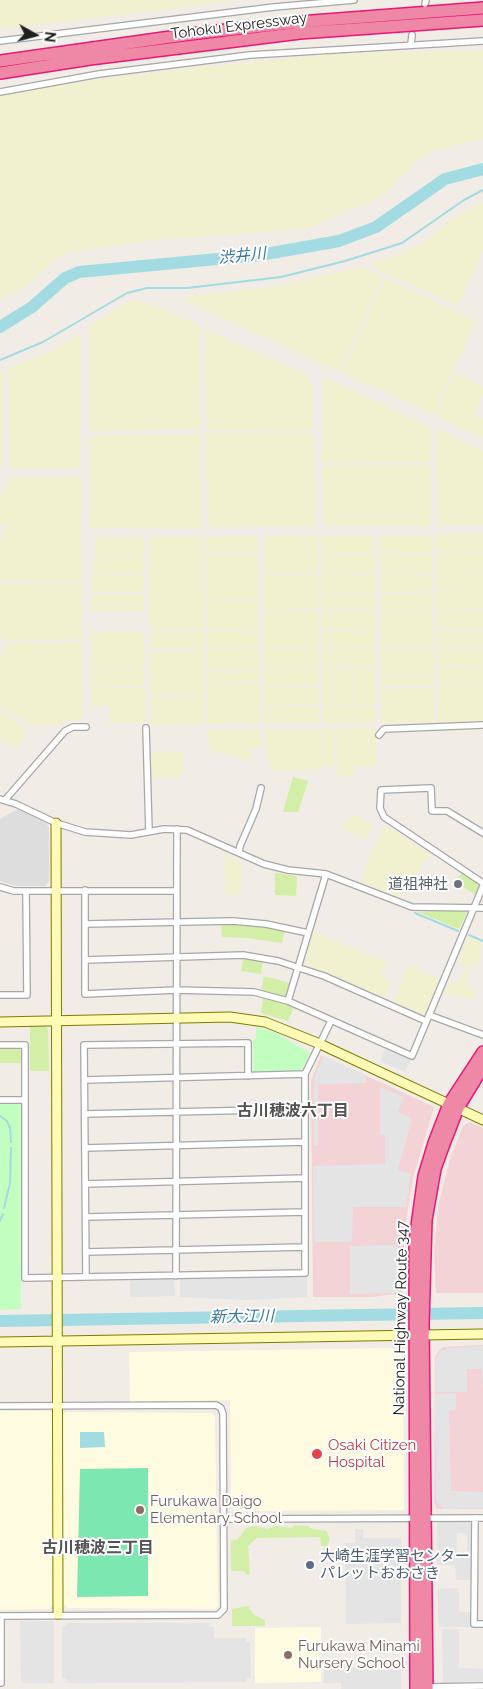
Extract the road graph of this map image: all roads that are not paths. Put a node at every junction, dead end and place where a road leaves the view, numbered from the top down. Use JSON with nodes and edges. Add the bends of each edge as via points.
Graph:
{"nodes":[{"id":1,"x":354,"y":0,"type":"edge"},
{"id":2,"x":483,"y":8,"type":"edge"},
{"id":3,"x":483,"y":20,"type":"edge"},
{"id":4,"x":412,"y":35,"type":"dead end"},
{"id":5,"x":23,"y":40,"type":"junction"},
{"id":6,"x":483,"y":41,"type":"edge"},
{"id":7,"x":0,"y":42,"type":"edge"},
{"id":8,"x":412,"y":44,"type":"junction"},
{"id":9,"x":0,"y":46,"type":"edge"},
{"id":10,"x":0,"y":61,"type":"edge"},
{"id":11,"x":0,"y":73,"type":"edge"},
{"id":12,"x":0,"y":92,"type":"edge"},
{"id":13,"x":483,"y":726,"type":"edge"},
{"id":14,"x":86,"y":727,"type":"dead end"},
{"id":15,"x":146,"y":728,"type":"dead end"},
{"id":16,"x":379,"y":735,"type":"dead end"},
{"id":17,"x":261,"y":788,"type":"dead end"},
{"id":18,"x":3,"y":800,"type":"edge"},
{"id":19,"x":56,"y":823,"type":"junction"},
{"id":20,"x":176,"y":829,"type":"junction"},
{"id":21,"x":149,"y":832,"type":"junction"},
{"id":22,"x":483,"y":833,"type":"edge"},
{"id":23,"x":239,"y":853,"type":"junction"},
{"id":24,"x":326,"y":874,"type":"junction"},
{"id":25,"x":483,"y":884,"type":"edge"},
{"id":26,"x":0,"y":887,"type":"edge"},
{"id":27,"x":55,"y":890,"type":"junction"},
{"id":28,"x":85,"y":890,"type":"junction"},
{"id":29,"x":26,"y":891,"type":"junction"},
{"id":30,"x":176,"y":891,"type":"junction"},
{"id":31,"x":475,"y":906,"type":"junction"},
{"id":32,"x":483,"y":908,"type":"edge"},
{"id":33,"x":176,"y":922,"type":"junction"},
{"id":34,"x":85,"y":924,"type":"junction"},
{"id":35,"x":308,"y":933,"type":"junction"},
{"id":36,"x":176,"y":957,"type":"junction"},
{"id":37,"x":85,"y":960,"type":"junction"},
{"id":38,"x":299,"y":966,"type":"junction"},
{"id":39,"x":176,"y":990,"type":"junction"},
{"id":40,"x":0,"y":995,"type":"edge"},
{"id":41,"x":288,"y":1001,"type":"junction"},
{"id":42,"x":429,"y":1015,"type":"junction"},
{"id":43,"x":176,"y":1018,"type":"junction"},
{"id":44,"x":55,"y":1021,"type":"junction"},
{"id":45,"x":331,"y":1021,"type":"junction"},
{"id":46,"x":426,"y":1021,"type":"junction"},
{"id":47,"x":0,"y":1022,"type":"edge"},
{"id":48,"x":483,"y":1035,"type":"edge"},
{"id":49,"x":176,"y":1044,"type":"junction"},
{"id":50,"x":320,"y":1044,"type":"junction"},
{"id":51,"x":0,"y":1045,"type":"edge"},
{"id":52,"x":483,"y":1052,"type":"edge"},
{"id":53,"x":483,"y":1067,"type":"edge"},
{"id":54,"x":305,"y":1074,"type":"junction"},
{"id":55,"x":248,"y":1076,"type":"junction"},
{"id":56,"x":176,"y":1078,"type":"junction"},
{"id":57,"x":85,"y":1080,"type":"junction"},
{"id":58,"x":0,"y":1100,"type":"edge"},
{"id":59,"x":25,"y":1100,"type":"junction"},
{"id":60,"x":454,"y":1106,"type":"junction"},
{"id":61,"x":304,"y":1109,"type":"junction"},
{"id":62,"x":176,"y":1112,"type":"junction"},
{"id":63,"x":85,"y":1114,"type":"junction"},
{"id":64,"x":483,"y":1120,"type":"edge"},
{"id":65,"x":304,"y":1142,"type":"junction"},
{"id":66,"x":176,"y":1146,"type":"junction"},
{"id":67,"x":85,"y":1148,"type":"junction"},
{"id":68,"x":305,"y":1178,"type":"junction"},
{"id":69,"x":176,"y":1182,"type":"junction"},
{"id":70,"x":86,"y":1184,"type":"junction"},
{"id":71,"x":305,"y":1212,"type":"junction"},
{"id":72,"x":176,"y":1215,"type":"junction"},
{"id":73,"x":86,"y":1217,"type":"junction"},
{"id":74,"x":305,"y":1247,"type":"junction"},
{"id":75,"x":176,"y":1250,"type":"junction"},
{"id":76,"x":86,"y":1252,"type":"junction"},
{"id":77,"x":176,"y":1276,"type":"junction"},
{"id":78,"x":86,"y":1277,"type":"junction"},
{"id":79,"x":56,"y":1278,"type":"junction"},
{"id":80,"x":418,"y":1330,"type":"junction"},
{"id":81,"x":483,"y":1334,"type":"edge"},
{"id":82,"x":0,"y":1342,"type":"edge"},
{"id":83,"x":57,"y":1342,"type":"junction"},
{"id":84,"x":0,"y":1406,"type":"edge"},
{"id":85,"x":56,"y":1406,"type":"junction"},
{"id":86,"x":223,"y":1518,"type":"junction"},
{"id":87,"x":420,"y":1518,"type":"junction"},
{"id":88,"x":475,"y":1518,"type":"junction"},
{"id":89,"x":483,"y":1518,"type":"edge"},
{"id":90,"x":58,"y":1614,"type":"junction"},
{"id":91,"x":1,"y":1616,"type":"edge"},
{"id":92,"x":483,"y":1624,"type":"edge"},
{"id":93,"x":1,"y":1683,"type":"dead end"},
{"id":94,"x":483,"y":1686,"type":"edge"},
{"id":95,"x":423,"y":1688,"type":"edge"}],
"edges":[{"from":1,"to":5,"type":"street"},
{"from":2,"to":10,"type":"highway","name":"Tohoku Expressway","via":[[208,32]]},
{"from":3,"to":11,"type":"highway","name":"Tohoku Expressway","via":[[300,33]]},
{"from":4,"to":8,"type":"street"},
{"from":5,"to":7,"type":"street"},
{"from":5,"to":9,"type":"street"},
{"from":6,"to":8,"type":"street"},
{"from":8,"to":12,"type":"street","via":[[250,55],[99,74]]},
{"from":13,"to":16,"type":"street","via":[[384,729]]},
{"from":14,"to":18,"type":"street","via":[[72,727],[65,731]]},
{"from":15,"to":21,"type":"street"},
{"from":17,"to":23,"type":"street"},
{"from":18,"to":19,"type":"street"},
{"from":19,"to":21,"type":"street","via":[[103,834]]},
{"from":19,"to":27,"type":"street"},
{"from":20,"to":21,"type":"street"},
{"from":20,"to":23,"type":"street","via":[[187,830]]},
{"from":20,"to":30,"type":"street"},
{"from":22,"to":25,"type":"street","via":[[447,810],[432,811],[430,788],[381,790],[380,808],[384,817]]},
{"from":23,"to":24,"type":"street","via":[[276,868]]},
{"from":24,"to":31,"type":"street","via":[[412,907]]},
{"from":24,"to":35,"type":"street"},
{"from":25,"to":31,"type":"street"},
{"from":26,"to":29,"type":"street"},
{"from":27,"to":28,"type":"street"},
{"from":27,"to":29,"type":"street"},
{"from":27,"to":44,"type":"street"},
{"from":28,"to":30,"type":"street"},
{"from":28,"to":34,"type":"street"},
{"from":29,"to":40,"type":"street","via":[[26,995]]},
{"from":30,"to":33,"type":"street"},
{"from":31,"to":32,"type":"street"},
{"from":31,"to":42,"type":"street"},
{"from":33,"to":34,"type":"street"},
{"from":33,"to":35,"type":"street","via":[[266,924]]},
{"from":33,"to":36,"type":"street"},
{"from":34,"to":37,"type":"street"},
{"from":35,"to":38,"type":"street"},
{"from":36,"to":37,"type":"street"},
{"from":36,"to":38,"type":"street","via":[[242,956]]},
{"from":36,"to":39,"type":"street"},
{"from":37,"to":39,"type":"street","via":[[85,994]]},
{"from":38,"to":41,"type":"street"},
{"from":38,"to":46,"type":"street"},
{"from":39,"to":41,"type":"street","via":[[234,990]]},
{"from":39,"to":43,"type":"street"},
{"from":41,"to":45,"type":"street"},
{"from":42,"to":46,"type":"street"},
{"from":42,"to":48,"type":"street"},
{"from":43,"to":44,"type":"street"},
{"from":43,"to":49,"type":"street"},
{"from":43,"to":50,"type":"street","via":[[265,1022]]},
{"from":44,"to":47,"type":"street"},
{"from":44,"to":79,"type":"street"},
{"from":45,"to":46,"type":"street","via":[[412,1056]]},
{"from":45,"to":50,"type":"street"},
{"from":49,"to":55,"type":"street","via":[[248,1043]]},
{"from":49,"to":56,"type":"street"},
{"from":49,"to":57,"type":"street","via":[[84,1045]]},
{"from":50,"to":54,"type":"street"},
{"from":50,"to":60,"type":"street"},
{"from":51,"to":59,"type":"street","via":[[25,1045]]},
{"from":52,"to":60,"type":"highway","name":"National Highway Route 347"},
{"from":53,"to":60,"type":"highway","name":"National Highway Route 347"},
{"from":54,"to":55,"type":"street"},
{"from":54,"to":61,"type":"street"},
{"from":55,"to":56,"type":"street"},
{"from":56,"to":57,"type":"street"},
{"from":56,"to":62,"type":"street"},
{"from":57,"to":63,"type":"street"},
{"from":58,"to":59,"type":"street"},
{"from":59,"to":79,"type":"street","via":[[25,1278]]},
{"from":60,"to":64,"type":"street"},
{"from":60,"to":80,"type":"highway","name":"National Highway Route 347","via":[[434,1143],[422,1186],[415,1240]]},
{"from":61,"to":62,"type":"street"},
{"from":61,"to":65,"type":"street"},
{"from":62,"to":63,"type":"street"},
{"from":62,"to":66,"type":"street"},
{"from":63,"to":67,"type":"street"},
{"from":65,"to":66,"type":"street"},
{"from":65,"to":68,"type":"street"},
{"from":66,"to":67,"type":"street"},
{"from":66,"to":69,"type":"street"},
{"from":67,"to":70,"type":"street"},
{"from":68,"to":69,"type":"street"},
{"from":68,"to":71,"type":"street"},
{"from":69,"to":70,"type":"street"},
{"from":69,"to":72,"type":"street"},
{"from":70,"to":73,"type":"street"},
{"from":71,"to":72,"type":"street"},
{"from":71,"to":74,"type":"street"},
{"from":72,"to":73,"type":"street"},
{"from":72,"to":75,"type":"street"},
{"from":73,"to":76,"type":"street"},
{"from":74,"to":75,"type":"street"},
{"from":74,"to":77,"type":"street","via":[[305,1273]]},
{"from":75,"to":76,"type":"street"},
{"from":75,"to":77,"type":"street"},
{"from":76,"to":78,"type":"street"},
{"from":77,"to":78,"type":"street"},
{"from":78,"to":79,"type":"street"},
{"from":79,"to":83,"type":"street"},
{"from":80,"to":81,"type":"street"},
{"from":80,"to":83,"type":"street"},
{"from":80,"to":87,"type":"highway","name":"National Highway Route 347"},
{"from":82,"to":83,"type":"street"},
{"from":83,"to":85,"type":"street"},
{"from":84,"to":85,"type":"street"},
{"from":85,"to":86,"type":"street","via":[[216,1405],[221,1408]]},
{"from":85,"to":90,"type":"street"},
{"from":86,"to":87,"type":"street"},
{"from":86,"to":90,"type":"street","via":[[222,1613]]},
{"from":87,"to":88,"type":"street"},
{"from":87,"to":95,"type":"highway","name":"National Highway Route 347"},
{"from":88,"to":89,"type":"street"},
{"from":88,"to":92,"type":"street","via":[[474,1624]]},
{"from":90,"to":91,"type":"street"},
{"from":91,"to":93,"type":"street"},
{"from":94,"to":95,"type":"street"}]}
